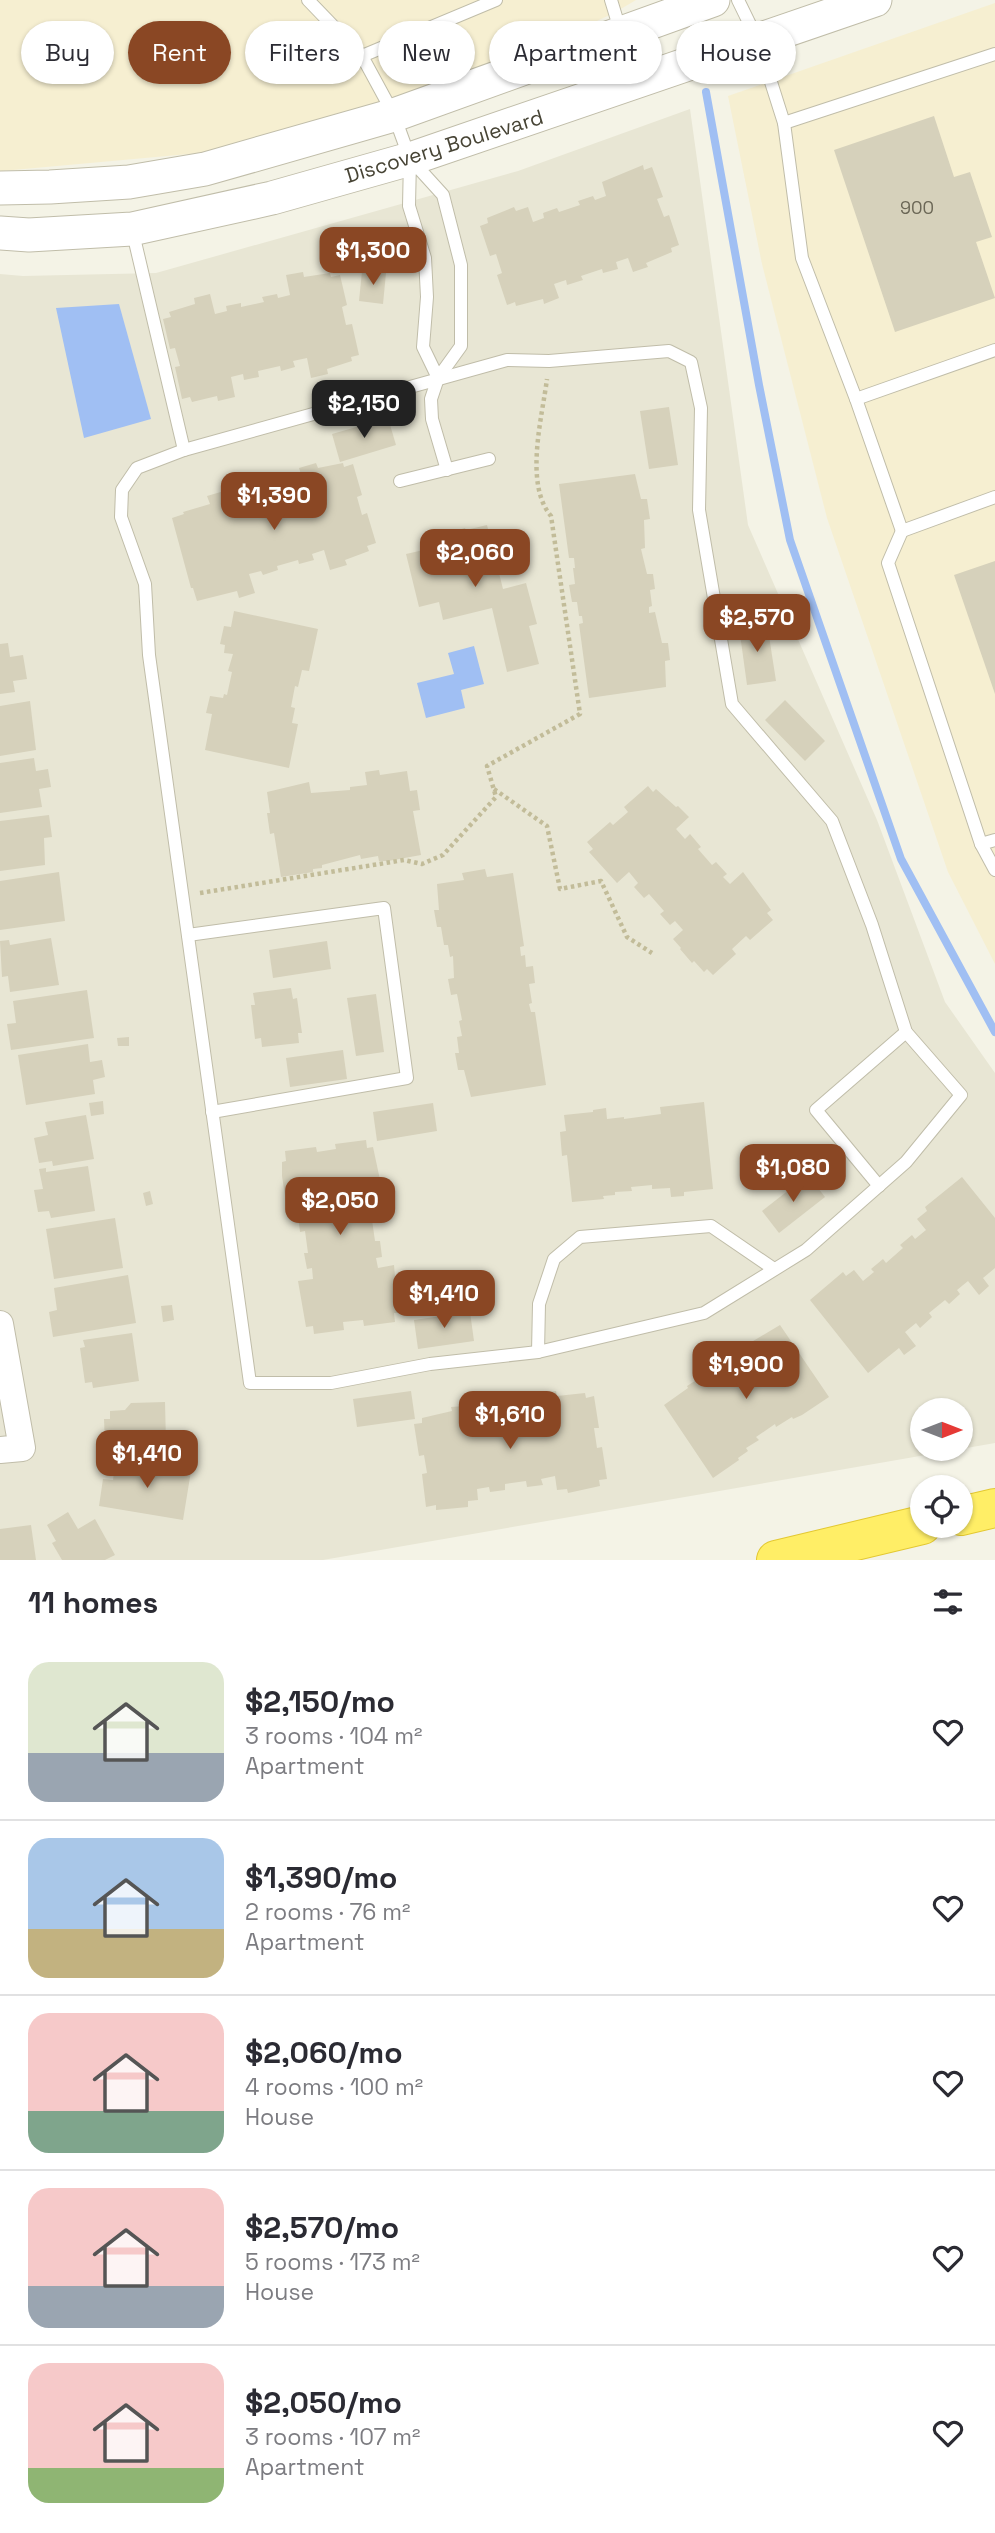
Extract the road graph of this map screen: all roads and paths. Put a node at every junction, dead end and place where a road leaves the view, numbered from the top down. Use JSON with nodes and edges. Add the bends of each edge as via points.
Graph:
{"nodes":[{"id":1,"x":308,"y":0,"type":"edge"},
{"id":2,"x":496,"y":0,"type":"edge"},
{"id":3,"x":611,"y":0,"type":"edge"},
{"id":4,"x":713,"y":0,"type":"edge"},
{"id":5,"x":738,"y":0,"type":"edge"},
{"id":6,"x":875,"y":0,"type":"edge"},
{"id":7,"x":328,"y":21,"type":"edge"},
{"id":8,"x":617,"y":21,"type":"edge"},
{"id":9,"x":656,"y":21,"type":"edge"},
{"id":10,"x":748,"y":21,"type":"edge"},
{"id":11,"x":796,"y":28,"type":"edge"},
{"id":12,"x":995,"y":54,"type":"edge"},
{"id":13,"x":364,"y":55,"type":"edge"},
{"id":14,"x":364,"y":60,"type":"edge"},
{"id":15,"x":676,"y":69,"type":"edge"},
{"id":16,"x":489,"y":81,"type":"edge"},
{"id":17,"x":772,"y":84,"type":"edge"},
{"id":18,"x":394,"y":115,"type":"junction"},
{"id":19,"x":784,"y":123,"type":"junction"},
{"id":20,"x":410,"y":159,"type":"junction"},
{"id":21,"x":0,"y":188,"type":"edge"},
{"id":22,"x":132,"y":229,"type":"junction"},
{"id":23,"x":0,"y":233,"type":"edge"},
{"id":24,"x":995,"y":350,"type":"edge"},
{"id":25,"x":549,"y":361,"type":"junction"},
{"id":26,"x":438,"y":378,"type":"junction"},
{"id":27,"x":856,"y":399,"type":"junction"},
{"id":28,"x":184,"y":450,"type":"junction"},
{"id":29,"x":489,"y":458,"type":"dead end"},
{"id":30,"x":447,"y":470,"type":"junction"},
{"id":31,"x":400,"y":481,"type":"dead end"},
{"id":32,"x":995,"y":498,"type":"edge"},
{"id":33,"x":902,"y":531,"type":"junction"},
{"id":34,"x":494,"y":788,"type":"junction"},
{"id":35,"x":995,"y":840,"type":"edge"},
{"id":36,"x":981,"y":844,"type":"junction"},
{"id":37,"x":995,"y":870,"type":"edge"},
{"id":38,"x":182,"y":895,"type":"junction"},
{"id":39,"x":188,"y":935,"type":"junction"},
{"id":40,"x":652,"y":953,"type":"dead end"},
{"id":41,"x":906,"y":1032,"type":"junction"},
{"id":42,"x":212,"y":1112,"type":"junction"},
{"id":43,"x":879,"y":1186,"type":"junction"},
{"id":44,"x":774,"y":1269,"type":"junction"},
{"id":45,"x":0,"y":1324,"type":"edge"},
{"id":46,"x":538,"y":1352,"type":"junction"},
{"id":47,"x":0,"y":1450,"type":"edge"},
{"id":48,"x":995,"y":1508,"type":"edge"},
{"id":49,"x":973,"y":1513,"type":"edge"},
{"id":50,"x":910,"y":1528,"type":"edge"},
{"id":51,"x":776,"y":1560,"type":"edge"}],
"edges":[{"from":1,"to":7,"type":"lane"},
{"from":2,"to":13,"type":"lane"},
{"from":3,"to":8,"type":"lane"},
{"from":4,"to":9,"type":"street"},
{"from":5,"to":10,"type":"lane"},
{"from":6,"to":11,"type":"street","name":"Discovery Boulevard"},
{"from":12,"to":19,"type":"lane"},
{"from":14,"to":18,"type":"lane"},
{"from":15,"to":20,"type":"street","name":"Discovery Boulevard"},
{"from":16,"to":18,"type":"street"},
{"from":17,"to":19,"type":"lane"},
{"from":18,"to":20,"type":"lane"},
{"from":18,"to":21,"type":"street","via":[[205,169],[129,182]]},
{"from":19,"to":27,"type":"lane","via":[[802,258]]},
{"from":20,"to":22,"type":"street","name":"Discovery Boulevard","via":[[272,198]]},
{"from":20,"to":26,"type":"lane","via":[[409,206],[425,258],[423,347]]},
{"from":20,"to":26,"type":"lane","via":[[443,195],[461,265],[461,346]]},
{"from":22,"to":23,"type":"street","name":"Discovery Boulevard"},
{"from":22,"to":28,"type":"lane"},
{"from":24,"to":27,"type":"lane"},
{"from":25,"to":26,"type":"lane","via":[[507,360]]},
{"from":25,"to":34,"type":"path","via":[[535,466],[542,507],[551,516],[580,715],[487,766]]},
{"from":25,"to":41,"type":"lane","via":[[669,351],[691,362],[701,408],[699,510],[732,704],[832,821]]},
{"from":26,"to":28,"type":"lane"},
{"from":26,"to":30,"type":"lane","via":[[431,399],[432,419]]},
{"from":27,"to":33,"type":"lane"},
{"from":28,"to":38,"type":"lane","via":[[137,468],[122,490],[121,517],[145,584],[149,656]]},
{"from":29,"to":30,"type":"lane"},
{"from":30,"to":31,"type":"lane"},
{"from":32,"to":33,"type":"lane"},
{"from":33,"to":36,"type":"lane","via":[[888,563]]},
{"from":34,"to":38,"type":"path","via":[[496,797],[443,855],[422,864],[404,860]]},
{"from":34,"to":40,"type":"path","via":[[547,826],[560,889],[601,881],[627,937]]},
{"from":35,"to":36,"type":"lane"},
{"from":36,"to":37,"type":"lane"},
{"from":38,"to":39,"type":"lane"},
{"from":39,"to":42,"type":"lane"},
{"from":39,"to":42,"type":"lane","via":[[384,908],[407,1079]]},
{"from":41,"to":43,"type":"lane","via":[[961,1095],[906,1162]]},
{"from":41,"to":43,"type":"lane","via":[[817,1110]]},
{"from":42,"to":46,"type":"lane","via":[[250,1383],[331,1383],[430,1364]]},
{"from":43,"to":44,"type":"lane","via":[[806,1250]]},
{"from":44,"to":46,"type":"lane","via":[[704,1313]]},
{"from":44,"to":46,"type":"lane","via":[[711,1226],[580,1237],[554,1259],[539,1304]]},
{"from":45,"to":47,"type":"street","via":[[22,1448]]},
{"from":48,"to":49,"type":"highway"},
{"from":50,"to":51,"type":"highway"}]}
